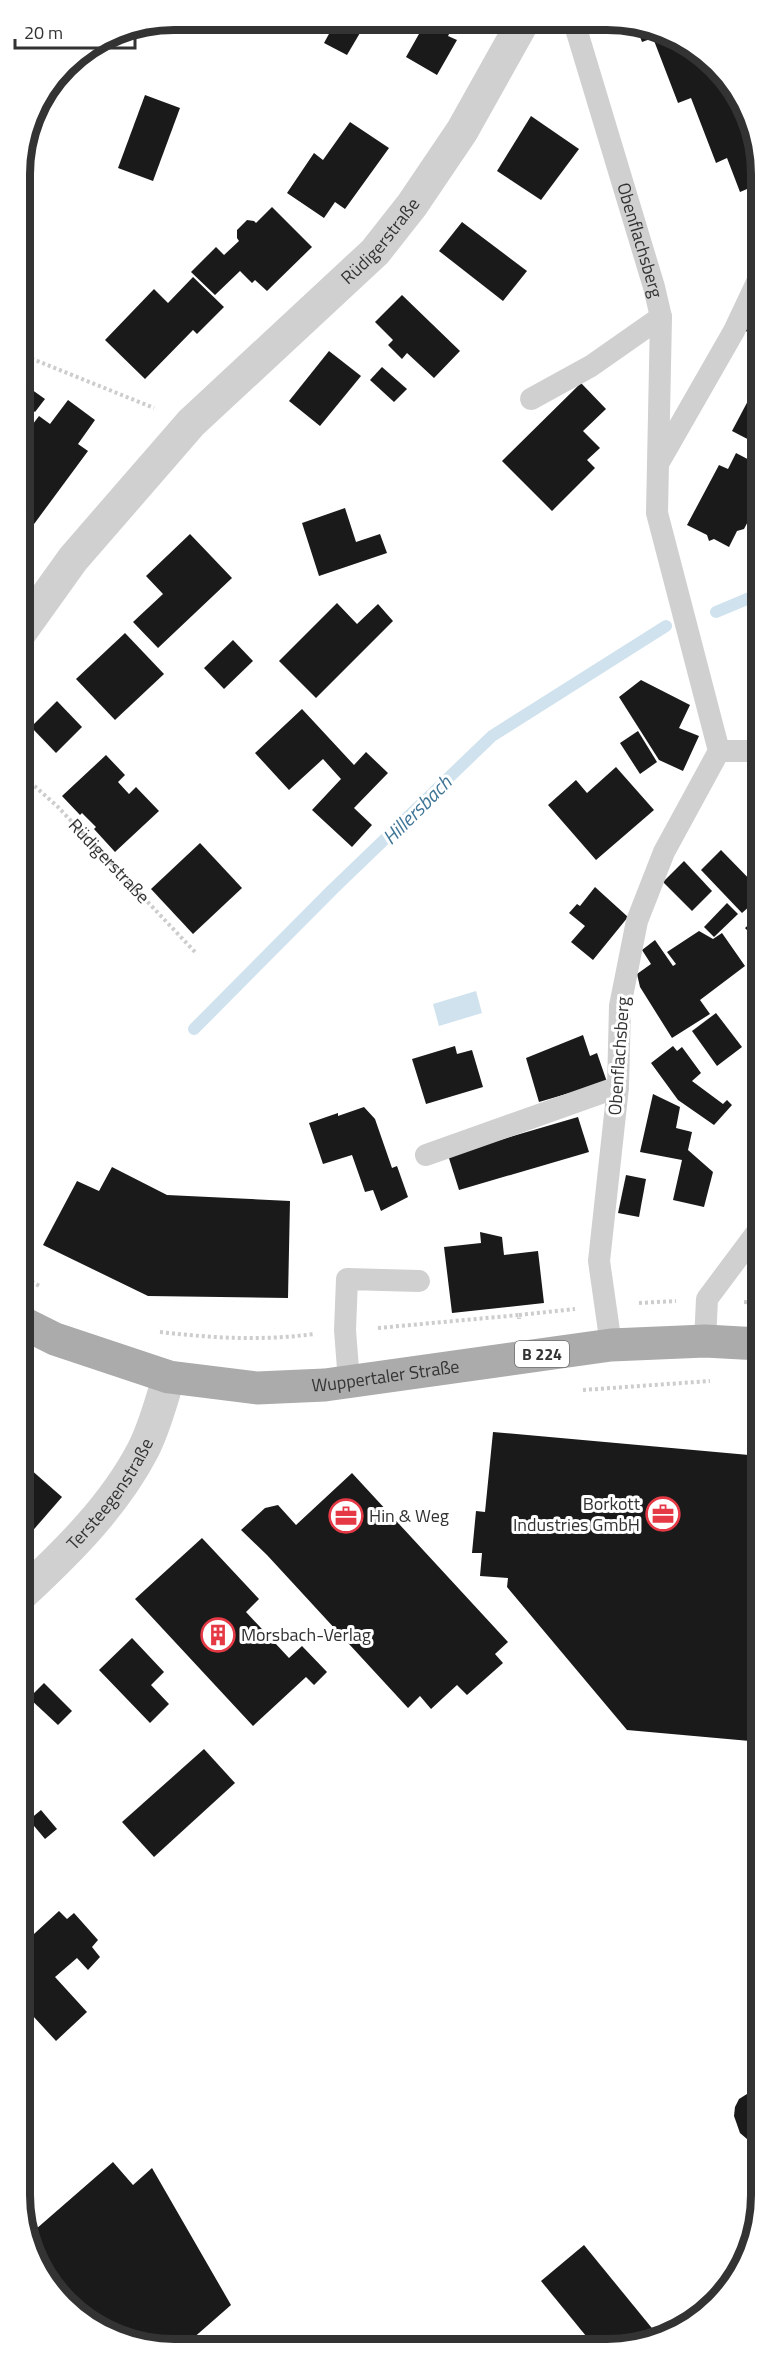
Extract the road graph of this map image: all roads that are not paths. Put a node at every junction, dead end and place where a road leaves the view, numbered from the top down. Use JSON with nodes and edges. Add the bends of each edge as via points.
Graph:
{"nodes":[{"id":1,"x":519,"y":30,"type":"edge"},
{"id":2,"x":576,"y":30,"type":"edge"},
{"id":3,"x":751,"y":295,"type":"edge"},
{"id":4,"x":661,"y":317,"type":"junction"},
{"id":5,"x":531,"y":399,"type":"dead end"},
{"id":6,"x":658,"y":465,"type":"junction"},
{"id":7,"x":30,"y":619,"type":"edge"},
{"id":8,"x":719,"y":751,"type":"junction"},
{"id":9,"x":751,"y":752,"type":"edge"},
{"id":10,"x":618,"y":1086,"type":"junction"},
{"id":11,"x":426,"y":1155,"type":"dead end"},
{"id":12,"x":751,"y":1240,"type":"edge"},
{"id":13,"x":420,"y":1281,"type":"dead end"},
{"id":14,"x":30,"y":1326,"type":"edge"},
{"id":15,"x":705,"y":1341,"type":"junction"},
{"id":16,"x":751,"y":1344,"type":"edge"},
{"id":17,"x":611,"y":1345,"type":"junction"},
{"id":18,"x":169,"y":1377,"type":"junction"},
{"id":19,"x":349,"y":1382,"type":"junction"},
{"id":20,"x":30,"y":1587,"type":"edge"}],
"edges":[{"from":1,"to":7,"type":"street","name":"Rüdigerstraße","via":[[462,131],[375,252],[191,423],[73,559]]},
{"from":2,"to":4,"type":"lane","name":"Obenflachsberg"},
{"from":3,"to":6,"type":"lane","name":"Obenflachsberg"},
{"from":4,"to":5,"type":"lane","via":[[591,366]]},
{"from":4,"to":6,"type":"lane","name":"Obenflachsberg"},
{"from":6,"to":8,"type":"lane","name":"Obenflachsberg","via":[[657,513]]},
{"from":8,"to":9,"type":"lane"},
{"from":8,"to":10,"type":"lane","name":"Obenflachsberg","via":[[664,852],[637,921],[620,1006]]},
{"from":10,"to":11,"type":"lane"},
{"from":10,"to":17,"type":"lane","name":"Obenflachsberg","via":[[599,1262]]},
{"from":12,"to":15,"type":"lane","via":[[707,1299]]},
{"from":13,"to":19,"type":"lane","via":[[347,1279]]},
{"from":14,"to":18,"type":"main road","name":"Wuppertaler Straße","number":"B 224","via":[[55,1339]]},
{"from":15,"to":16,"type":"main road","name":"Wuppertaler Straße","number":"B 224"},
{"from":15,"to":17,"type":"main road","name":"Wuppertaler Straße","number":"B 224"},
{"from":17,"to":19,"type":"main road","name":"Wuppertaler Straße","number":"B 224"},
{"from":18,"to":19,"type":"main road","name":"Wuppertaler Straße","number":"B 224","via":[[257,1388]]},
{"from":18,"to":20,"type":"street","name":"Tersteegenstraße","via":[[143,1449],[130,1472],[68,1551]]}]}
